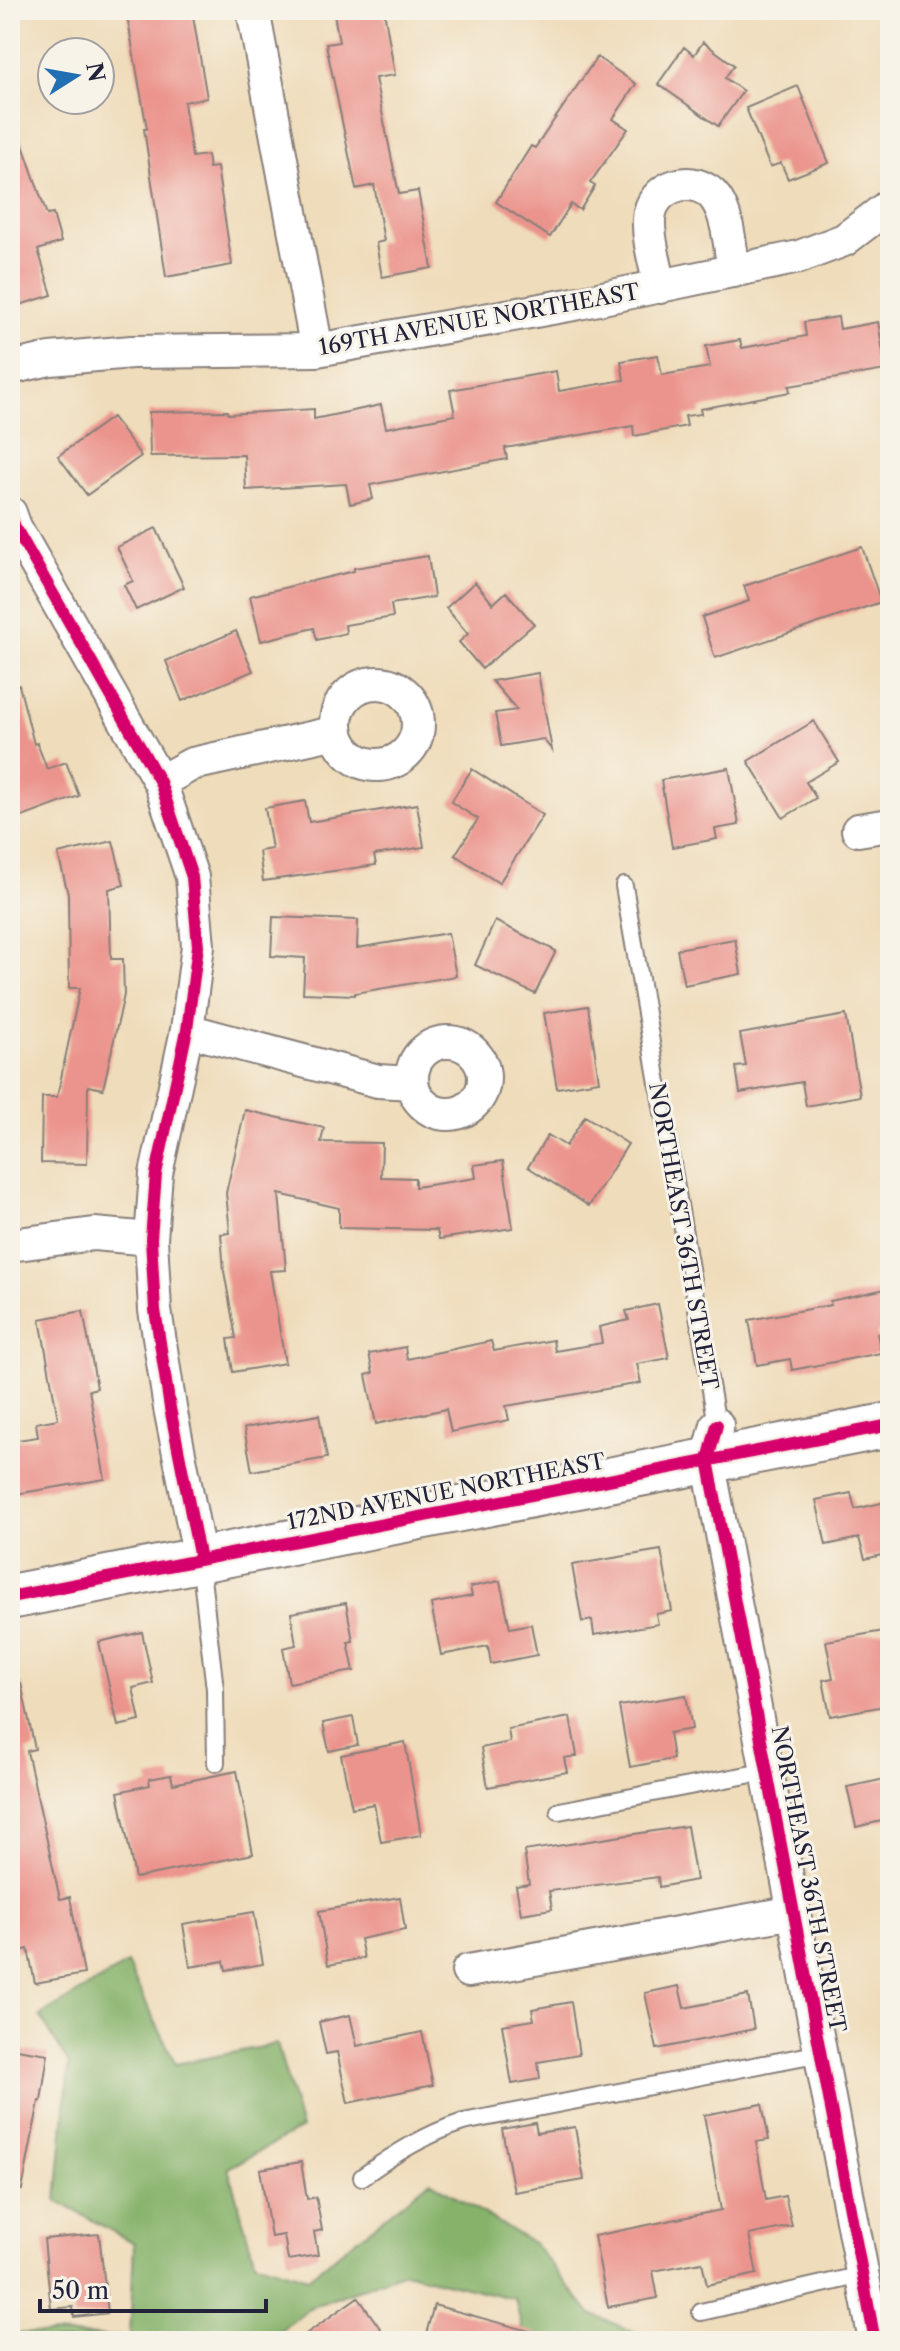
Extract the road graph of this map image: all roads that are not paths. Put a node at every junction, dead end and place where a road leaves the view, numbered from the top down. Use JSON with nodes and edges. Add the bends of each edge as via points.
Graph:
{"nodes":[{"id":1,"x":253,"y":10,"type":"edge"},
{"id":2,"x":890,"y":205,"type":"edge"},
{"id":3,"x":734,"y":271,"type":"junction"},
{"id":4,"x":660,"y":287,"type":"junction"},
{"id":5,"x":317,"y":350,"type":"junction"},
{"id":6,"x":10,"y":368,"type":"edge"},
{"id":7,"x":10,"y":513,"type":"edge"},
{"id":8,"x":337,"y":732,"type":"dead end"},
{"id":9,"x":160,"y":782,"type":"junction"},
{"id":10,"x":890,"y":825,"type":"edge"},
{"id":11,"x":858,"y":830,"type":"dead end"},
{"id":12,"x":624,"y":886,"type":"dead end"},
{"id":13,"x":187,"y":1030,"type":"junction"},
{"id":14,"x":412,"y":1083,"type":"dead end"},
{"id":15,"x":151,"y":1239,"type":"junction"},
{"id":16,"x":10,"y":1245,"type":"edge"},
{"id":17,"x":890,"y":1425,"type":"edge"},
{"id":18,"x":713,"y":1443,"type":"junction"},
{"id":19,"x":200,"y":1559,"type":"junction"},
{"id":20,"x":10,"y":1597,"type":"edge"},
{"id":21,"x":216,"y":1763,"type":"dead end"},
{"id":22,"x":768,"y":1771,"type":"junction"},
{"id":23,"x":559,"y":1811,"type":"dead end"},
{"id":24,"x":794,"y":1912,"type":"junction"},
{"id":25,"x":468,"y":1971,"type":"dead end"},
{"id":26,"x":821,"y":2053,"type":"junction"},
{"id":27,"x":362,"y":2177,"type":"dead end"},
{"id":28,"x":876,"y":2272,"type":"edge"},
{"id":29,"x":701,"y":2312,"type":"dead end"},
{"id":30,"x":875,"y":2341,"type":"edge"}],
"edges":[{"from":1,"to":5,"type":"street"},
{"from":2,"to":3,"type":"street","name":"169TH AVENUE NORTHEAST","via":[[844,240],[799,257]]},
{"from":3,"to":4,"type":"street","name":"169TH AVENUE NORTHEAST"},
{"from":3,"to":4,"type":"street","name":"169TH AVENUE NORTHEAST","via":[[718,201],[700,186],[677,184],[657,197],[649,218]]},
{"from":4,"to":5,"type":"street","name":"169TH AVENUE NORTHEAST"},
{"from":5,"to":6,"type":"street","name":"169TH AVENUE NORTHEAST","via":[[132,352]]},
{"from":7,"to":9,"type":"street"},
{"from":8,"to":9,"type":"street","via":[[192,764]]},
{"from":9,"to":13,"type":"street","via":[[192,877],[198,946]]},
{"from":10,"to":11,"type":"street"},
{"from":12,"to":18,"type":"lane","name":"NORTHEAST 36TH STREET"},
{"from":13,"to":14,"type":"street","via":[[378,1081]]},
{"from":13,"to":15,"type":"street","via":[[156,1174]]},
{"from":15,"to":16,"type":"street","via":[[94,1234]]},
{"from":15,"to":19,"type":"street","via":[[155,1310]]},
{"from":17,"to":18,"type":"street","name":"172ND AVENUE NORTHEAST"},
{"from":18,"to":19,"type":"street","name":"172ND AVENUE NORTHEAST"},
{"from":18,"to":22,"type":"street","name":"NORTHEAST 36TH STREET"},
{"from":19,"to":20,"type":"street","name":"172ND AVENUE NORTHEAST"},
{"from":19,"to":21,"type":"lane","via":[[215,1689]]},
{"from":22,"to":23,"type":"lane"},
{"from":22,"to":24,"type":"street","name":"NORTHEAST 36TH STREET"},
{"from":24,"to":25,"type":"street"},
{"from":24,"to":26,"type":"street","name":"NORTHEAST 36TH STREET"},
{"from":26,"to":27,"type":"lane","via":[[463,2122],[392,2155]]},
{"from":26,"to":28,"type":"street","name":"NORTHEAST 36TH STREET"},
{"from":28,"to":29,"type":"lane"},
{"from":28,"to":30,"type":"street","name":"NORTHEAST 36TH STREET"}]}
